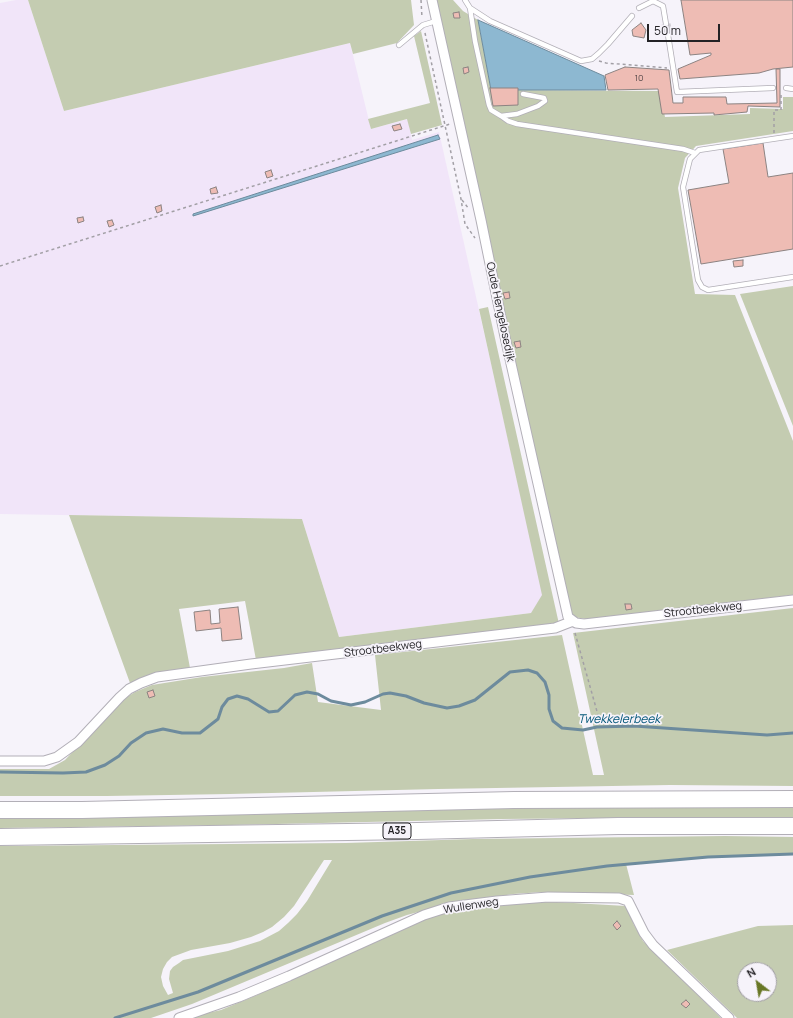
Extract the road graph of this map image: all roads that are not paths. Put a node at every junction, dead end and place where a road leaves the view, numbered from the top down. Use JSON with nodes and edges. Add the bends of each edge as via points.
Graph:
{"nodes":[{"id":1,"x":432,"y":0,"type":"edge"},
{"id":2,"x":465,"y":0,"type":"edge"},
{"id":3,"x":645,"y":0,"type":"edge"},
{"id":4,"x":470,"y":8,"type":"junction"},
{"id":5,"x":632,"y":16,"type":"dead end"},
{"id":6,"x":436,"y":21,"type":"junction"},
{"id":7,"x":666,"y":24,"type":"tunnel mouth"},
{"id":8,"x":668,"y":35,"type":"tunnel mouth"},
{"id":9,"x":399,"y":45,"type":"dead end"},
{"id":10,"x":773,"y":88,"type":"dead end"},
{"id":11,"x":784,"y":89,"type":"road end"},
{"id":12,"x":793,"y":89,"type":"edge"},
{"id":13,"x":523,"y":94,"type":"dead end"},
{"id":14,"x":501,"y":116,"type":"junction"},
{"id":15,"x":793,"y":136,"type":"edge"},
{"id":16,"x":695,"y":153,"type":"junction"},
{"id":17,"x":793,"y":276,"type":"edge"},
{"id":18,"x":793,"y":600,"type":"edge"},
{"id":19,"x":573,"y":621,"type":"junction"},
{"id":20,"x":0,"y":761,"type":"edge"},
{"id":21,"x":793,"y":799,"type":"edge"},
{"id":22,"x":0,"y":810,"type":"edge"},
{"id":23,"x":793,"y":826,"type":"edge"},
{"id":24,"x":0,"y":837,"type":"edge"},
{"id":25,"x":179,"y":1018,"type":"edge"},
{"id":26,"x":729,"y":1018,"type":"edge"}],
"edges":[{"from":1,"to":6,"type":"street","name":"Oude Hengelosedijk"},
{"from":2,"to":4,"type":"lane"},
{"from":3,"to":7,"type":"lane","via":[[639,8],[654,1],[663,6]]},
{"from":4,"to":5,"type":"lane","via":[[490,21],[581,61],[592,59]]},
{"from":4,"to":14,"type":"lane","via":[[489,105],[491,110]]},
{"from":6,"to":9,"type":"lane","via":[[423,25]]},
{"from":6,"to":19,"type":"street","name":"Oude Hengelosedijk","via":[[567,615]]},
{"from":8,"to":10,"type":"lane","via":[[677,92]]},
{"from":11,"to":12,"type":"lane"},
{"from":13,"to":14,"type":"lane","via":[[546,99],[530,110]]},
{"from":14,"to":16,"type":"lane","via":[[517,124],[683,149]]},
{"from":15,"to":16,"type":"lane","via":[[699,150]]},
{"from":16,"to":17,"type":"lane","via":[[690,159],[683,187],[698,280],[702,287],[708,290]]},
{"from":18,"to":19,"type":"street","name":"Strootbeekweg","via":[[584,624]]},
{"from":19,"to":20,"type":"street","name":"Strootbeekweg","via":[[555,628],[157,677],[129,689],[78,742],[57,757],[44,761]]},
{"from":21,"to":22,"type":"highway","via":[[514,800]]},
{"from":23,"to":24,"type":"highway","number":"A35","via":[[618,826]]},
{"from":25,"to":26,"type":"street","name":"Wullenweg","via":[[240,997],[449,907],[548,897],[619,898],[628,901],[644,933],[653,944]]}]}
